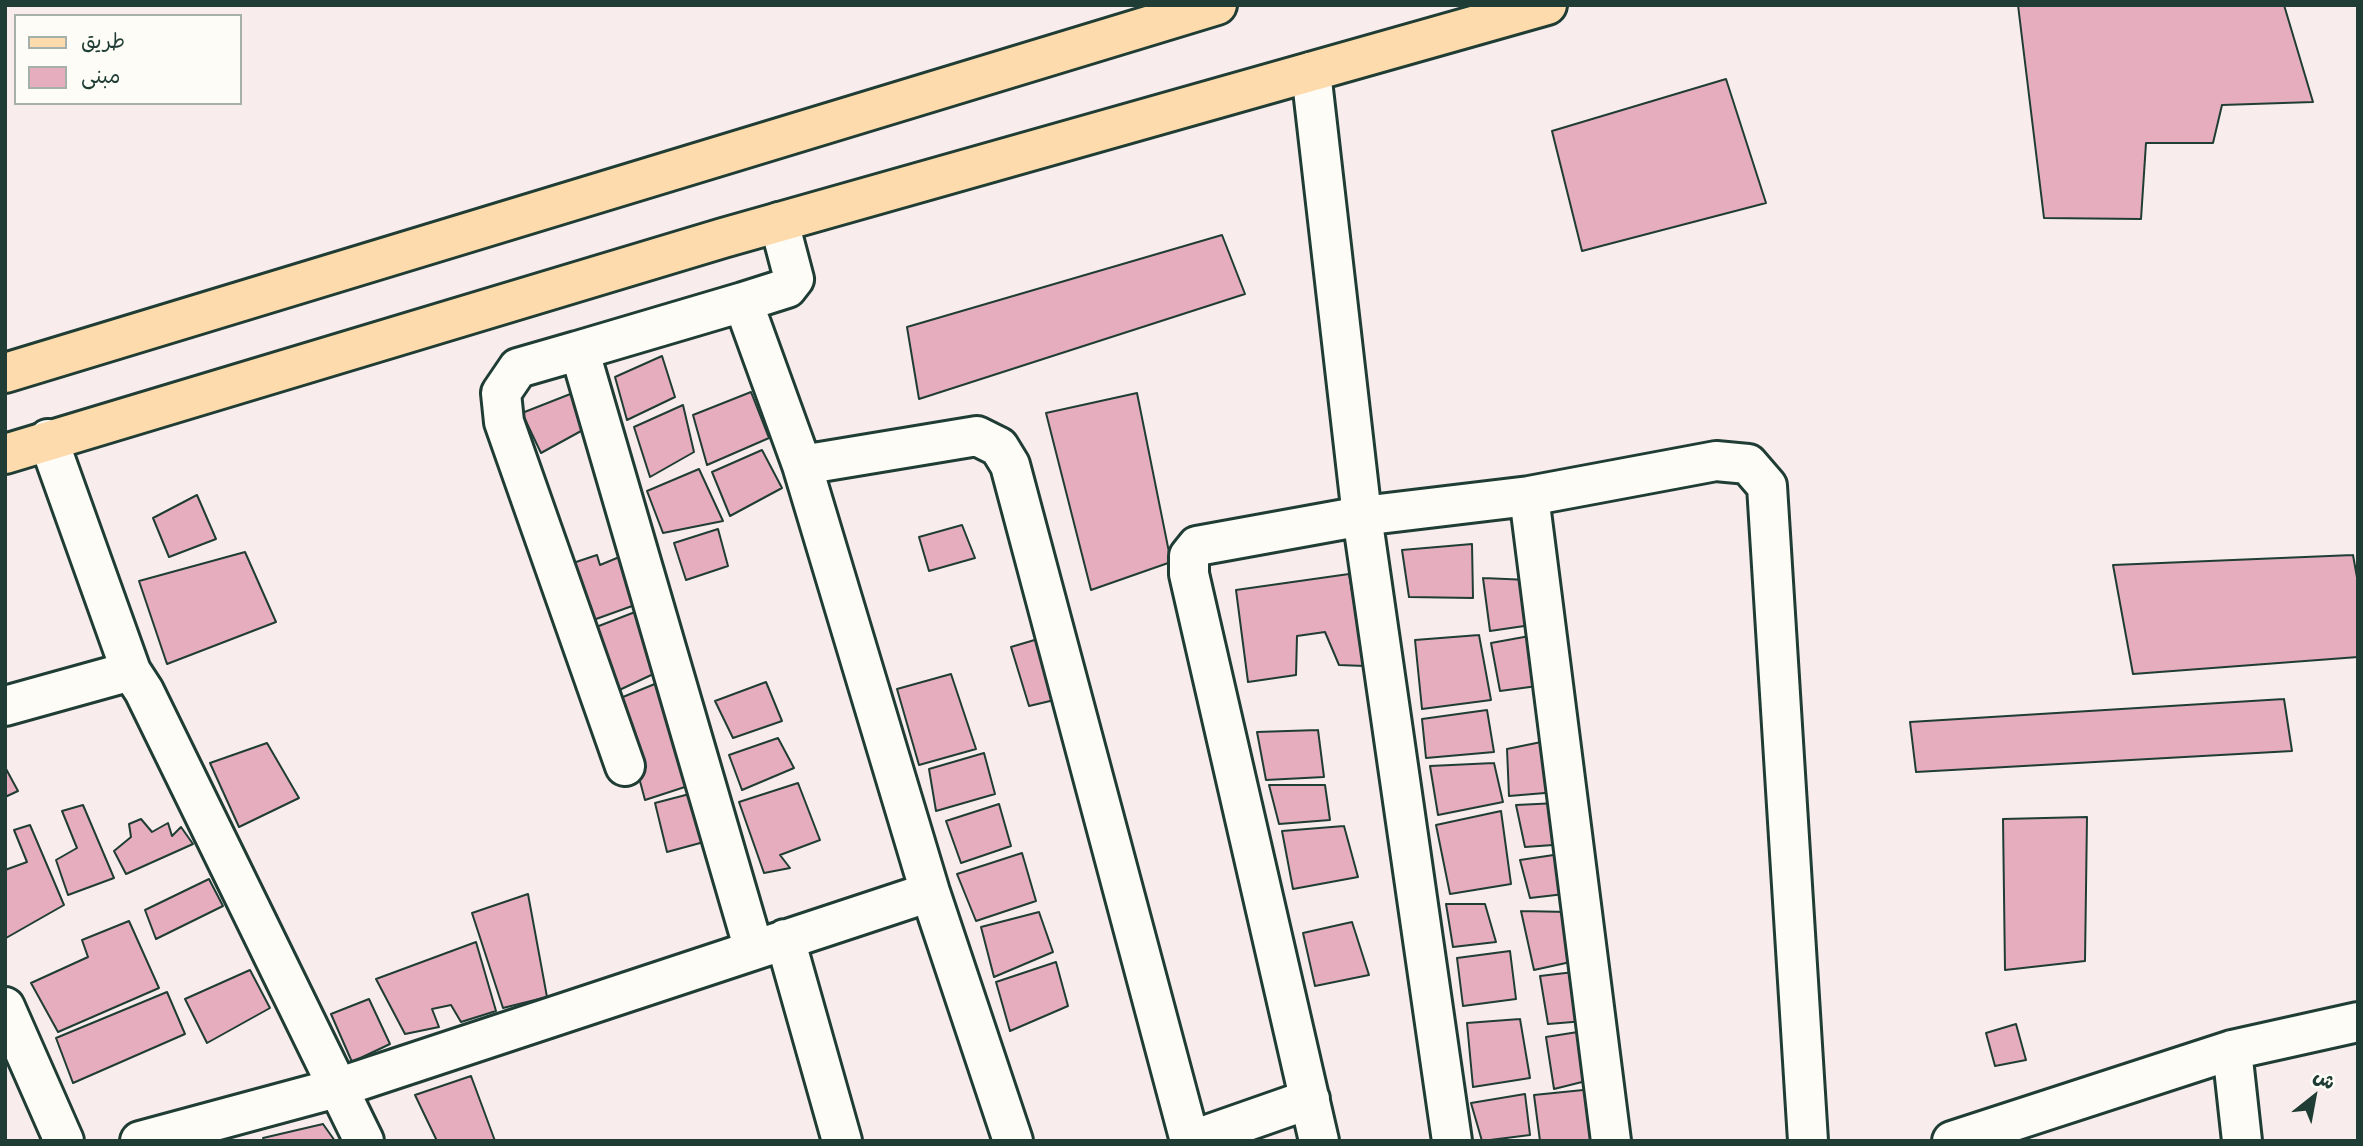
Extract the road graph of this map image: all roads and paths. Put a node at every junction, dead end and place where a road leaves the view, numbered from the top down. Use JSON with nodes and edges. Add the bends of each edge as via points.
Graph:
{"nodes":[{"id":1,"x":1217,"y":5,"type":"edge"},
{"id":2,"x":1547,"y":5,"type":"edge"},
{"id":3,"x":1311,"y":72,"type":"junction"},
{"id":4,"x":779,"y":222,"type":"junction"},
{"id":5,"x":743,"y":302,"type":"junction"},
{"id":6,"x":576,"y":351,"type":"junction"},
{"id":7,"x":5,"y":373,"type":"edge"},
{"id":8,"x":48,"y":439,"type":"junction"},
{"id":9,"x":5,"y":454,"type":"edge"},
{"id":10,"x":802,"y":465,"type":"junction"},
{"id":11,"x":1529,"y":496,"type":"junction"},
{"id":12,"x":1362,"y":516,"type":"junction"},
{"id":13,"x":131,"y":671,"type":"junction"},
{"id":14,"x":5,"y":706,"type":"edge"},
{"id":15,"x":625,"y":766,"type":"dead end"},
{"id":16,"x":930,"y":892,"type":"junction"},
{"id":17,"x":769,"y":945,"type":"junction"},
{"id":18,"x":5,"y":1007,"type":"edge"},
{"id":19,"x":2358,"y":1022,"type":"edge"},
{"id":20,"x":2232,"y":1049,"type":"junction"},
{"id":21,"x":340,"y":1087,"type":"junction"},
{"id":22,"x":1310,"y":1099,"type":"junction"},
{"id":23,"x":2029,"y":1128,"type":"edge"},
{"id":24,"x":64,"y":1141,"type":"edge"},
{"id":25,"x":140,"y":1141,"type":"edge"},
{"id":26,"x":365,"y":1141,"type":"edge"},
{"id":27,"x":842,"y":1141,"type":"edge"},
{"id":28,"x":1013,"y":1141,"type":"edge"},
{"id":29,"x":1190,"y":1141,"type":"edge"},
{"id":30,"x":1319,"y":1141,"type":"edge"},
{"id":31,"x":1452,"y":1141,"type":"edge"},
{"id":32,"x":1611,"y":1141,"type":"edge"},
{"id":33,"x":1808,"y":1141,"type":"edge"},
{"id":34,"x":1952,"y":1141,"type":"edge"},
{"id":35,"x":2242,"y":1141,"type":"edge"}],
"edges":[{"from":1,"to":7,"type":"main road"},
{"from":2,"to":3,"type":"main road"},
{"from":3,"to":4,"type":"main road"},
{"from":3,"to":12,"type":"street"},
{"from":4,"to":5,"type":"street","via":[[794,279],[786,288]]},
{"from":4,"to":8,"type":"main road"},
{"from":5,"to":6,"type":"street"},
{"from":5,"to":10,"type":"street"},
{"from":6,"to":15,"type":"street","via":[[518,368],[501,393],[504,422]]},
{"from":6,"to":17,"type":"street"},
{"from":8,"to":9,"type":"main road"},
{"from":8,"to":13,"type":"street"},
{"from":10,"to":16,"type":"street"},
{"from":10,"to":29,"type":"street","via":[[977,436],[999,447],[1010,465]]},
{"from":11,"to":12,"type":"street"},
{"from":11,"to":32,"type":"street"},
{"from":11,"to":33,"type":"street","via":[[1716,461],[1748,464],[1767,486]]},
{"from":12,"to":22,"type":"street","via":[[1197,546],[1189,556],[1189,574]]},
{"from":12,"to":31,"type":"street"},
{"from":13,"to":14,"type":"street"},
{"from":13,"to":21,"type":"street"},
{"from":16,"to":17,"type":"street"},
{"from":16,"to":28,"type":"street"},
{"from":17,"to":21,"type":"street"},
{"from":17,"to":27,"type":"street"},
{"from":18,"to":24,"type":"street"},
{"from":19,"to":20,"type":"street"},
{"from":20,"to":23,"type":"street"},
{"from":20,"to":35,"type":"street"},
{"from":21,"to":25,"type":"street"},
{"from":21,"to":26,"type":"street"},
{"from":22,"to":29,"type":"street"},
{"from":22,"to":30,"type":"street"},
{"from":23,"to":34,"type":"street"}]}
